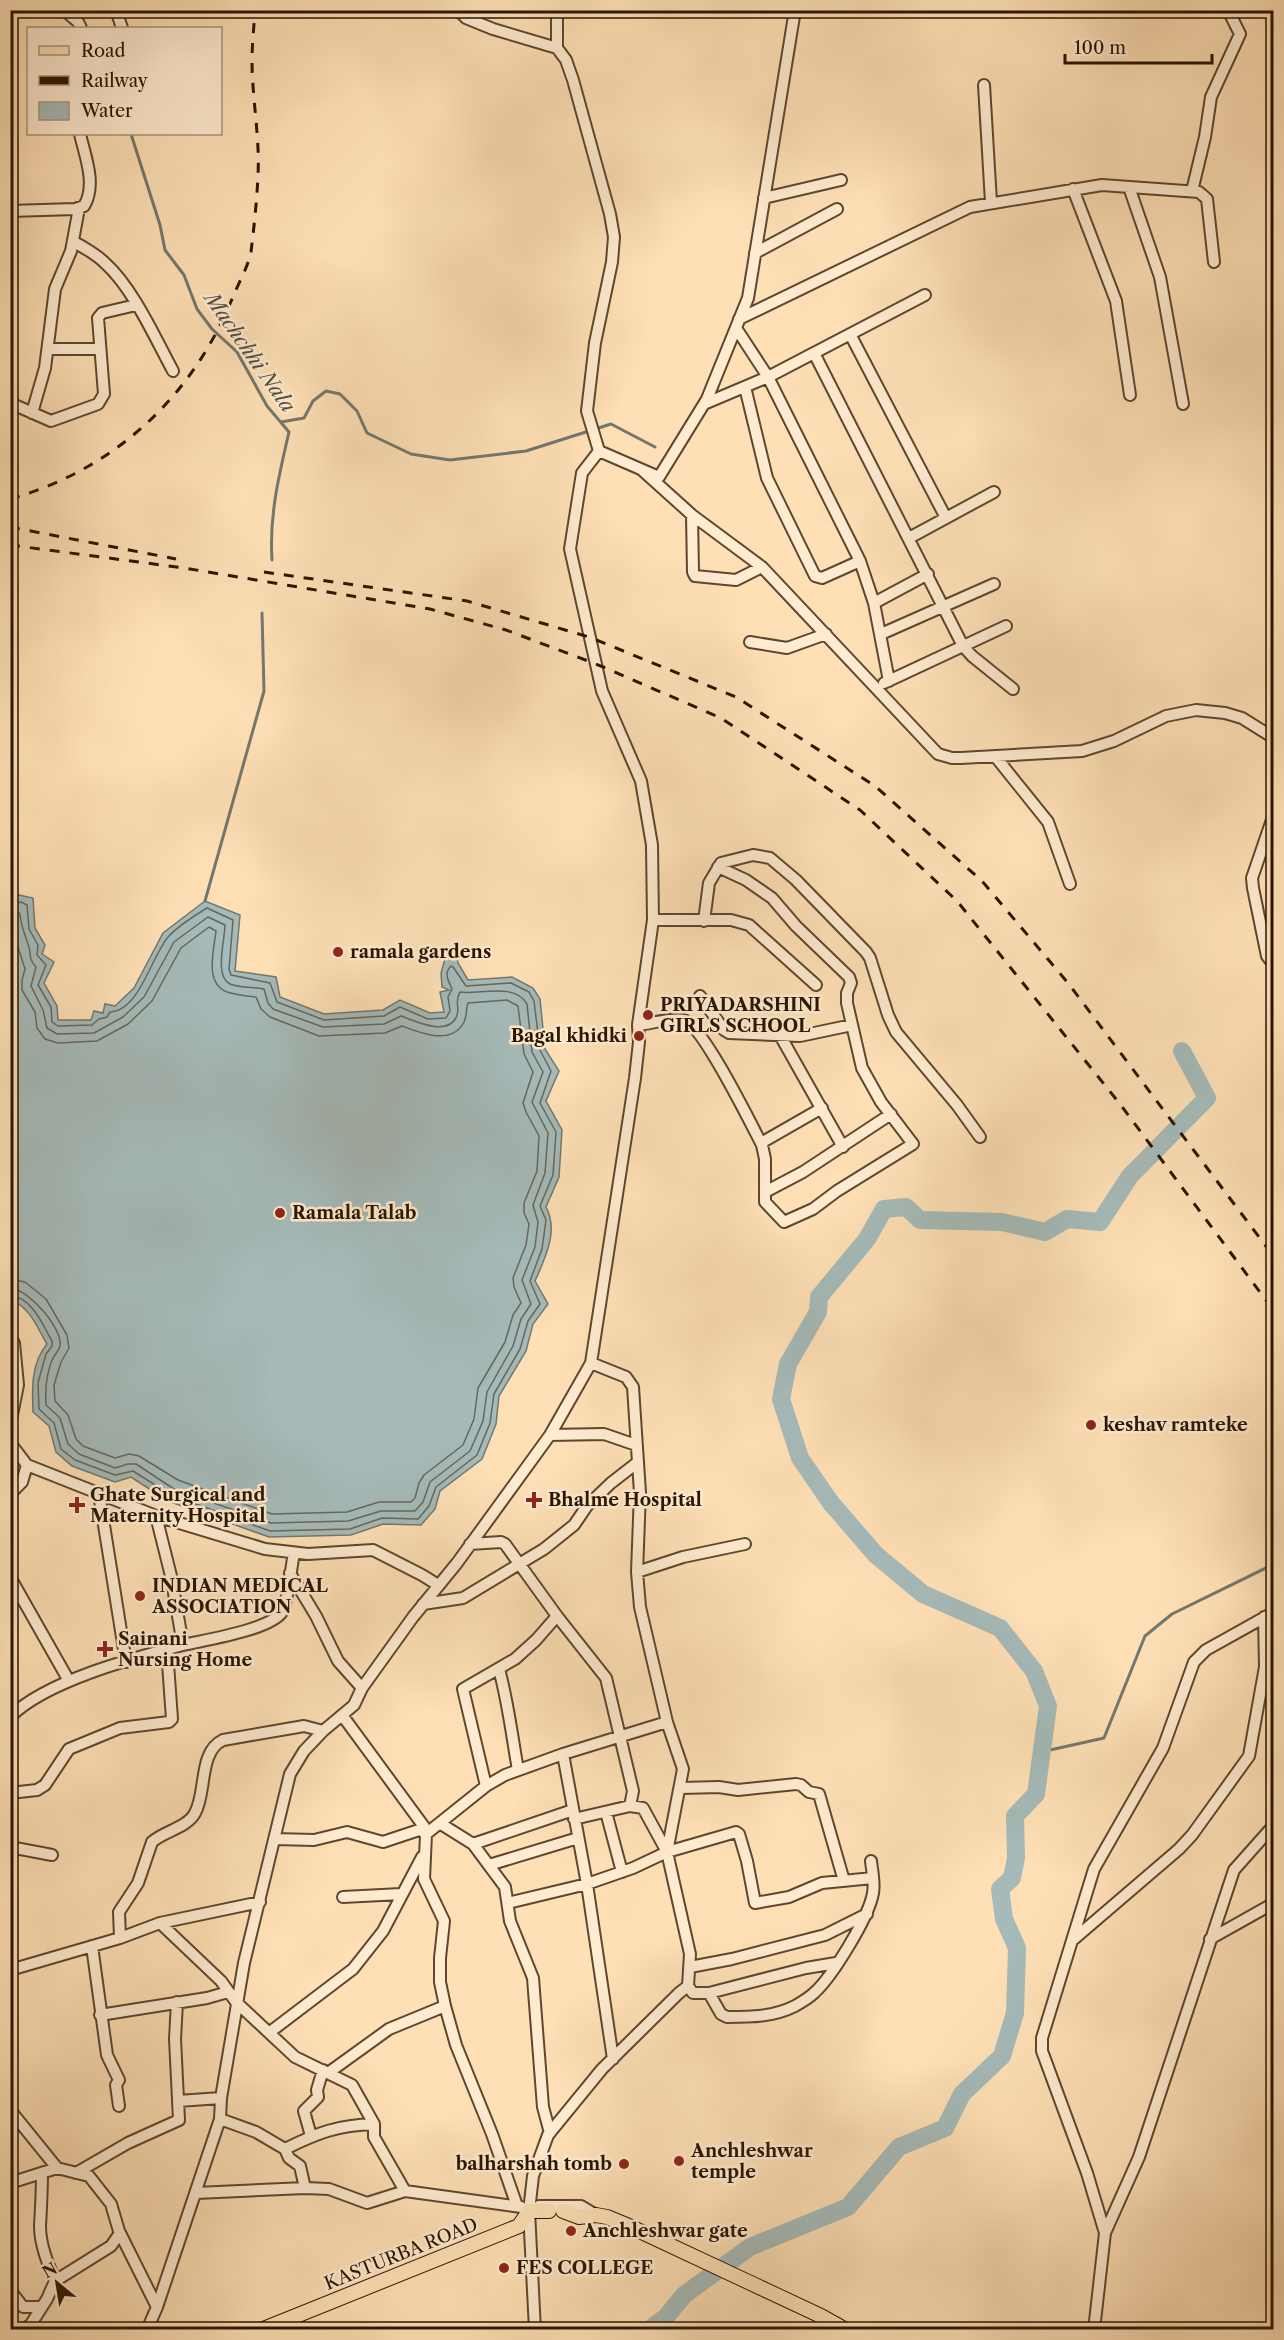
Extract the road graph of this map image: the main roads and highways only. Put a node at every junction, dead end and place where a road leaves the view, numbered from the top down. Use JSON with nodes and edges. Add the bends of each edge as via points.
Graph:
{"nodes":[{"id":1,"x":844,"y":2329,"type":"edge"},
{"id":2,"x":261,"y":2330,"type":"edge"}],
"edges":[{"from":1,"to":2,"type":"main road","name":"KASTURBA ROAD","via":[[631,2227],[596,2215],[579,2217],[526,2208],[519,2226]]}]}
